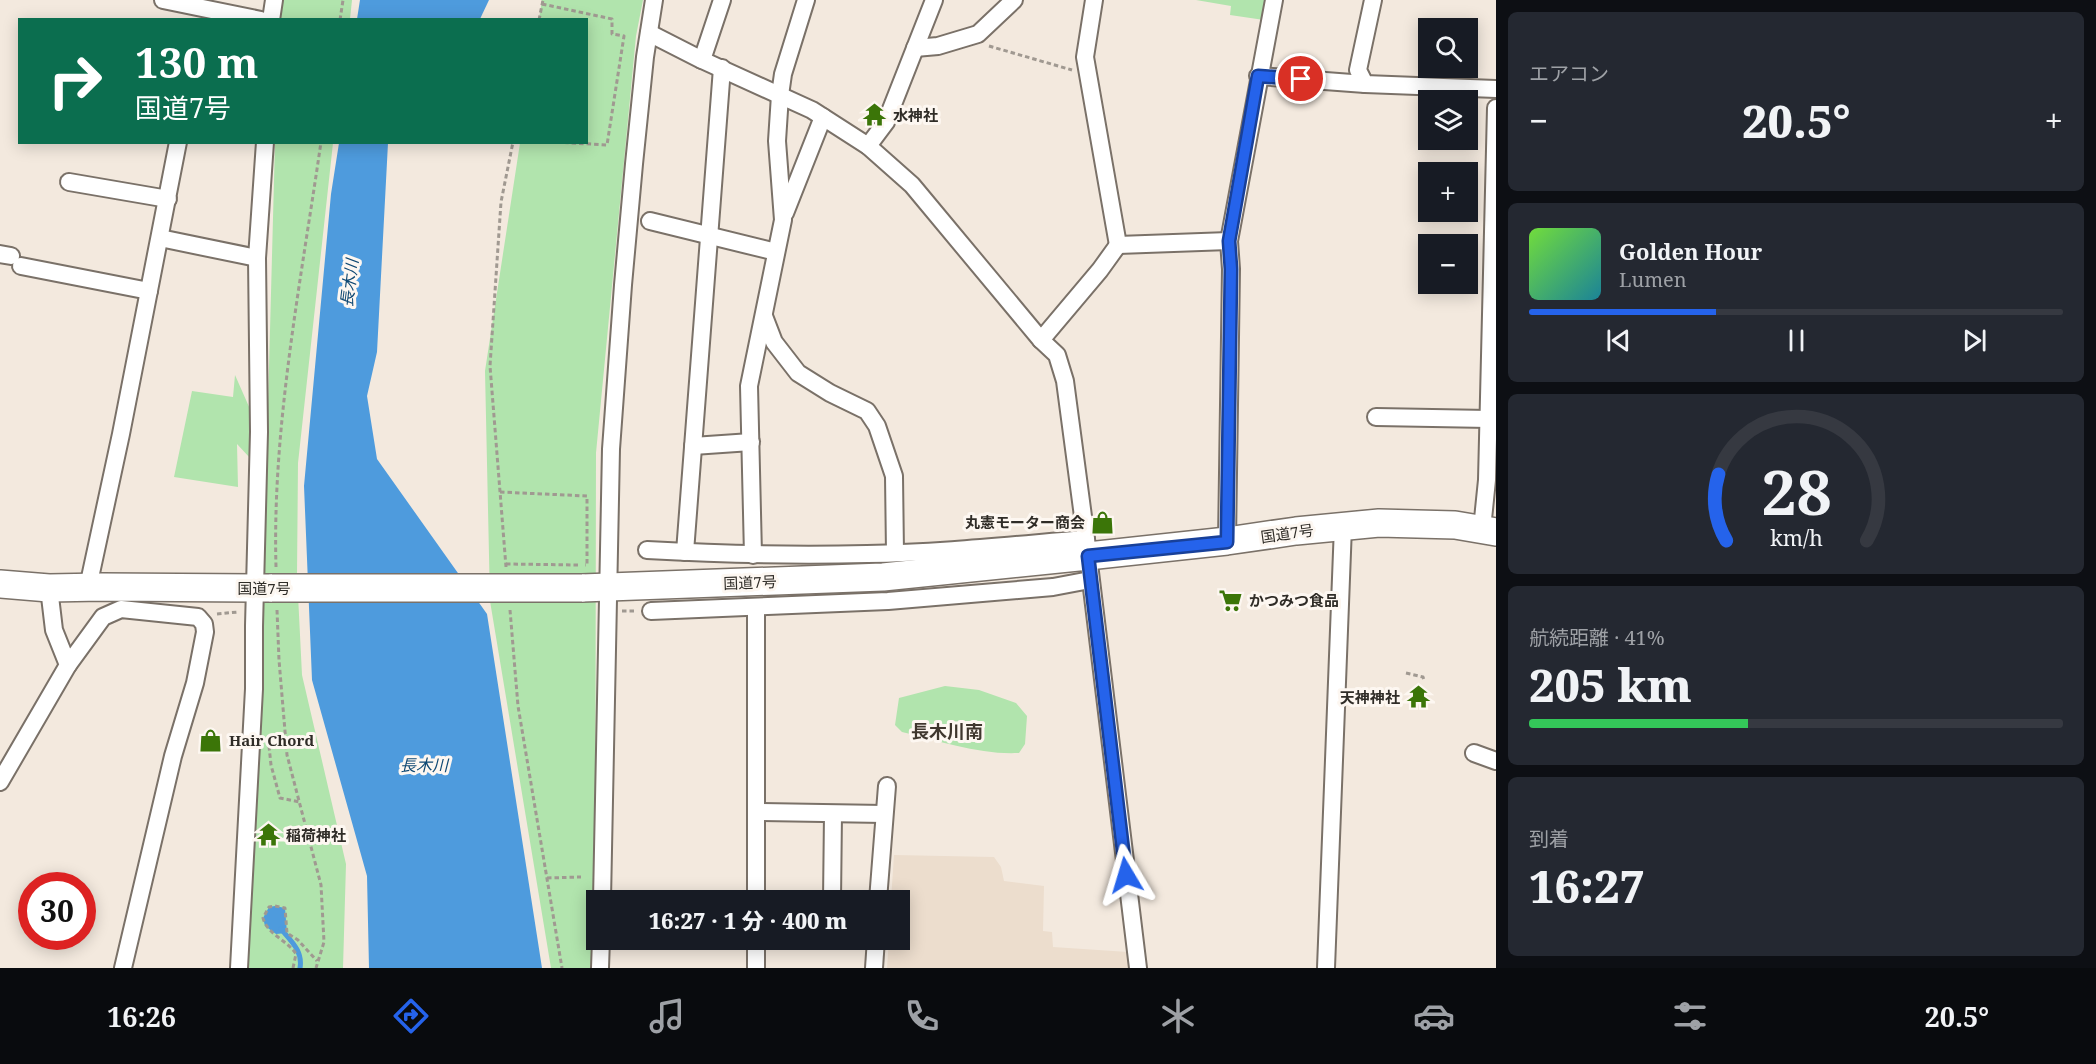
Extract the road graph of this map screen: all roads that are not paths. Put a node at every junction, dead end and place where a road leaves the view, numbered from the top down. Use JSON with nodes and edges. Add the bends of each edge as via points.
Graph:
{"nodes":[{"id":1,"x":163,"y":0,"type":"edge"},
{"id":2,"x":274,"y":0,"type":"edge"},
{"id":3,"x":654,"y":0,"type":"edge"},
{"id":4,"x":722,"y":0,"type":"edge"},
{"id":5,"x":806,"y":0,"type":"edge"},
{"id":6,"x":934,"y":0,"type":"edge"},
{"id":7,"x":1014,"y":0,"type":"edge"},
{"id":8,"x":1094,"y":0,"type":"edge"},
{"id":9,"x":1274,"y":0,"type":"edge"},
{"id":10,"x":1373,"y":0,"type":"edge"},
{"id":11,"x":204,"y":9,"type":"edge"},
{"id":12,"x":251,"y":18,"type":"edge"},
{"id":13,"x":271,"y":18,"type":"edge"},
{"id":14,"x":649,"y":33,"type":"junction"},
{"id":15,"x":915,"y":48,"type":"junction"},
{"id":16,"x":702,"y":60,"type":"junction"},
{"id":17,"x":722,"y":68,"type":"junction"},
{"id":18,"x":1258,"y":76,"type":"junction"},
{"id":19,"x":1365,"y":84,"type":"junction"},
{"id":20,"x":1496,"y":89,"type":"edge"},
{"id":21,"x":780,"y":95,"type":"junction"},
{"id":22,"x":1496,"y":108,"type":"edge"},
{"id":23,"x":823,"y":117,"type":"junction"},
{"id":24,"x":178,"y":144,"type":"edge"},
{"id":25,"x":265,"y":144,"type":"edge"},
{"id":26,"x":868,"y":146,"type":"junction"},
{"id":27,"x":69,"y":182,"type":"dead end"},
{"id":28,"x":168,"y":199,"type":"junction"},
{"id":29,"x":783,"y":219,"type":"junction"},
{"id":30,"x":650,"y":221,"type":"dead end"},
{"id":31,"x":709,"y":236,"type":"junction"},
{"id":32,"x":160,"y":238,"type":"junction"},
{"id":33,"x":1229,"y":241,"type":"junction"},
{"id":34,"x":1118,"y":245,"type":"junction"},
{"id":35,"x":776,"y":252,"type":"junction"},
{"id":36,"x":257,"y":258,"type":"junction"},
{"id":37,"x":11,"y":259,"type":"edge"},
{"id":38,"x":149,"y":291,"type":"junction"},
{"id":39,"x":1494,"y":314,"type":"edge"},
{"id":40,"x":764,"y":316,"type":"junction"},
{"id":41,"x":1041,"y":340,"type":"junction"},
{"id":42,"x":1376,"y":417,"type":"dead end"},
{"id":43,"x":1488,"y":419,"type":"junction"},
{"id":44,"x":751,"y":442,"type":"junction"},
{"id":45,"x":693,"y":446,"type":"junction"},
{"id":46,"x":1343,"y":526,"type":"junction"},
{"id":47,"x":1489,"y":531,"type":"edge"},
{"id":48,"x":1227,"y":542,"type":"junction"},
{"id":49,"x":647,"y":550,"type":"dead end"},
{"id":50,"x":685,"y":552,"type":"junction"},
{"id":51,"x":895,"y":553,"type":"junction"},
{"id":52,"x":753,"y":555,"type":"junction"},
{"id":53,"x":1088,"y":559,"type":"junction"},
{"id":54,"x":0,"y":584,"type":"edge"},
{"id":55,"x":88,"y":587,"type":"junction"},
{"id":56,"x":49,"y":588,"type":"junction"},
{"id":57,"x":270,"y":588,"type":"junction"},
{"id":58,"x":609,"y":588,"type":"junction"},
{"id":59,"x":756,"y":607,"type":"junction"},
{"id":60,"x":651,"y":611,"type":"dead end"},
{"id":61,"x":68,"y":665,"type":"junction"},
{"id":62,"x":1474,"y":753,"type":"dead end"},
{"id":63,"x":1496,"y":761,"type":"edge"},
{"id":64,"x":0,"y":782,"type":"edge"},
{"id":65,"x":887,"y":786,"type":"dead end"},
{"id":66,"x":756,"y":812,"type":"junction"},
{"id":67,"x":833,"y":814,"type":"junction"},
{"id":68,"x":884,"y":814,"type":"junction"},
{"id":69,"x":602,"y":890,"type":"edge"},
{"id":70,"x":756,"y":890,"type":"edge"},
{"id":71,"x":832,"y":890,"type":"edge"},
{"id":72,"x":879,"y":890,"type":"edge"},
{"id":73,"x":601,"y":950,"type":"edge"},
{"id":74,"x":756,"y":950,"type":"edge"},
{"id":75,"x":875,"y":950,"type":"edge"},
{"id":76,"x":123,"y":968,"type":"edge"},
{"id":77,"x":239,"y":968,"type":"edge"},
{"id":78,"x":600,"y":968,"type":"edge"},
{"id":79,"x":756,"y":968,"type":"edge"},
{"id":80,"x":874,"y":968,"type":"edge"},
{"id":81,"x":1138,"y":968,"type":"edge"},
{"id":82,"x":1326,"y":968,"type":"edge"}],
"edges":[{"from":1,"to":11,"type":"street"},
{"from":2,"to":13,"type":"street"},
{"from":3,"to":14,"type":"street"},
{"from":4,"to":16,"type":"street"},
{"from":5,"to":21,"type":"street"},
{"from":6,"to":15,"type":"street"},
{"from":7,"to":15,"type":"street","via":[[978,34],[938,46]]},
{"from":8,"to":34,"type":"street","via":[[1086,57]]},
{"from":9,"to":18,"type":"street"},
{"from":10,"to":19,"type":"street","via":[[1358,70]]},
{"from":11,"to":12,"type":"street"},
{"from":14,"to":16,"type":"street"},
{"from":14,"to":58,"type":"street","via":[[611,437]]},
{"from":15,"to":26,"type":"street","via":[[886,122]]},
{"from":16,"to":17,"type":"street"},
{"from":17,"to":21,"type":"street"},
{"from":17,"to":31,"type":"street"},
{"from":18,"to":19,"type":"street"},
{"from":18,"to":33,"type":"street"},
{"from":19,"to":20,"type":"street"},
{"from":21,"to":23,"type":"street"},
{"from":21,"to":29,"type":"street","via":[[777,141]]},
{"from":22,"to":39,"type":"street","via":[[1491,268]]},
{"from":23,"to":26,"type":"street"},
{"from":23,"to":29,"type":"street"},
{"from":24,"to":28,"type":"street"},
{"from":25,"to":36,"type":"street"},
{"from":26,"to":41,"type":"street","via":[[912,185]]},
{"from":27,"to":28,"type":"street"},
{"from":28,"to":32,"type":"street"},
{"from":29,"to":35,"type":"street"},
{"from":30,"to":31,"type":"street"},
{"from":31,"to":35,"type":"street"},
{"from":31,"to":45,"type":"street"},
{"from":32,"to":36,"type":"street"},
{"from":32,"to":38,"type":"street"},
{"from":33,"to":34,"type":"street"},
{"from":33,"to":48,"type":"street"},
{"from":34,"to":41,"type":"street"},
{"from":35,"to":40,"type":"street"},
{"from":36,"to":57,"type":"street","via":[[259,432]]},
{"from":37,"to":38,"type":"street"},
{"from":38,"to":55,"type":"street"},
{"from":39,"to":43,"type":"street"},
{"from":40,"to":44,"type":"street","via":[[749,386]]},
{"from":40,"to":51,"type":"street","via":[[774,342],[798,373],[867,411],[877,426],[894,476]]},
{"from":41,"to":53,"type":"street","via":[[1057,355],[1065,381]]},
{"from":42,"to":43,"type":"street"},
{"from":43,"to":47,"type":"street"},
{"from":44,"to":45,"type":"street"},
{"from":44,"to":52,"type":"street"},
{"from":45,"to":50,"type":"street"},
{"from":46,"to":47,"type":"highway","name":"国道7号","via":[[1422,523]]},
{"from":46,"to":48,"type":"highway","name":"国道7号"},
{"from":46,"to":82,"type":"street"},
{"from":48,"to":53,"type":"highway","name":"国道7号"},
{"from":49,"to":50,"type":"street"},
{"from":50,"to":52,"type":"street"},
{"from":51,"to":52,"type":"street"},
{"from":51,"to":53,"type":"street","via":[[954,550]]},
{"from":53,"to":58,"type":"highway","name":"国道7号","via":[[883,577]]},
{"from":53,"to":59,"type":"street","via":[[1053,586],[888,601]]},
{"from":53,"to":81,"type":"street"},
{"from":54,"to":56,"type":"highway","name":"国道7号"},
{"from":55,"to":56,"type":"highway","name":"国道7号"},
{"from":55,"to":57,"type":"highway","name":"国道7号"},
{"from":56,"to":61,"type":"street","via":[[54,630]]},
{"from":57,"to":58,"type":"highway","name":"国道7号","bridge":true},
{"from":57,"to":77,"type":"street","via":[[254,689]]},
{"from":58,"to":69,"type":"street"},
{"from":59,"to":60,"type":"street"},
{"from":59,"to":66,"type":"street"},
{"from":61,"to":64,"type":"street"},
{"from":61,"to":76,"type":"street","via":[[103,617],[121,609],[198,617],[204,624],[195,682],[173,756]]},
{"from":62,"to":63,"type":"street"},
{"from":65,"to":68,"type":"street"},
{"from":66,"to":67,"type":"street"},
{"from":66,"to":70,"type":"street"},
{"from":67,"to":68,"type":"street"},
{"from":67,"to":71,"type":"street"},
{"from":68,"to":72,"type":"street"},
{"from":73,"to":78,"type":"street"},
{"from":74,"to":79,"type":"street"},
{"from":75,"to":80,"type":"street"}]}
